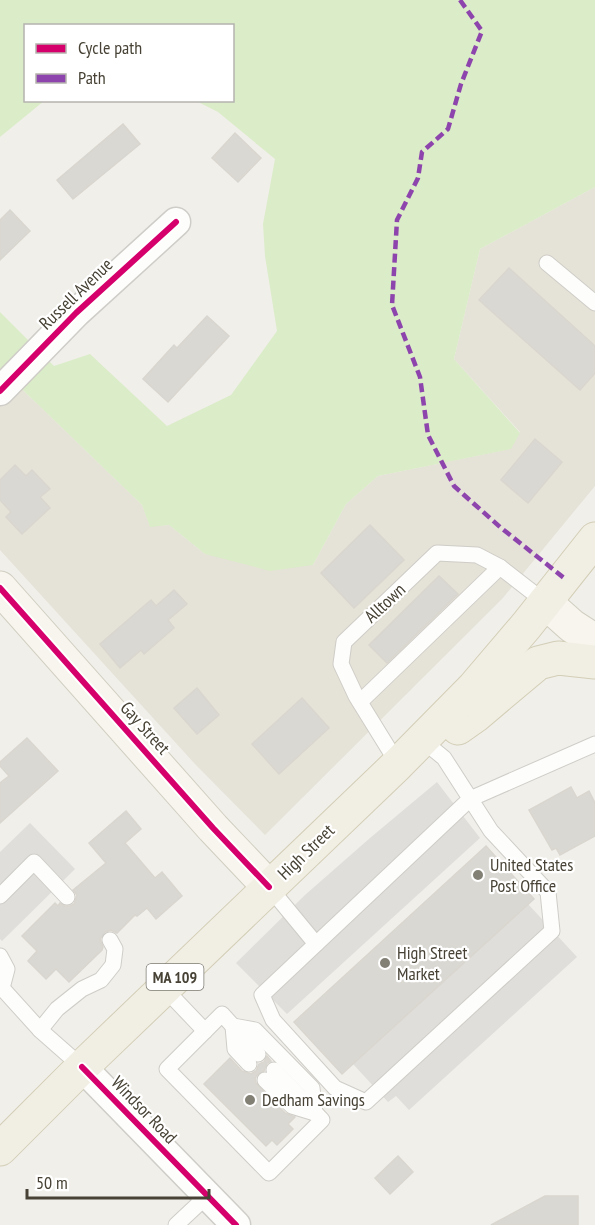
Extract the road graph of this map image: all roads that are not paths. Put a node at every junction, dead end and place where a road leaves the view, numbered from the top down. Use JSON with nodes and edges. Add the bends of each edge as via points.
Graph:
{"nodes":[{"id":1,"x":176,"y":222,"type":"dead end"},
{"id":2,"x":547,"y":263,"type":"dead end"},
{"id":3,"x":595,"y":303,"type":"edge"},
{"id":4,"x":0,"y":391,"type":"edge"},
{"id":5,"x":595,"y":539,"type":"edge"},
{"id":6,"x":500,"y":567,"type":"junction"},
{"id":7,"x":0,"y":588,"type":"edge"},
{"id":8,"x":545,"y":602,"type":"junction"},
{"id":9,"x":595,"y":641,"type":"edge"},
{"id":10,"x":595,"y":662,"type":"edge"},
{"id":11,"x":360,"y":702,"type":"junction"},
{"id":12,"x":422,"y":740,"type":"junction"},
{"id":13,"x":595,"y":744,"type":"edge"},
{"id":14,"x":398,"y":764,"type":"junction"},
{"id":15,"x":470,"y":799,"type":"junction"},
{"id":16,"x":269,"y":887,"type":"junction"},
{"id":17,"x":0,"y":896,"type":"edge"},
{"id":18,"x":66,"y":897,"type":"dead end"},
{"id":19,"x":110,"y":940,"type":"dead end"},
{"id":20,"x":316,"y":944,"type":"junction"},
{"id":21,"x":0,"y":956,"type":"edge"},
{"id":22,"x":164,"y":988,"type":"junction"},
{"id":23,"x":1,"y":989,"type":"edge"},
{"id":24,"x":233,"y":1026,"type":"junction"},
{"id":25,"x":40,"y":1030,"type":"junction"},
{"id":26,"x":205,"y":1031,"type":"junction"},
{"id":27,"x":254,"y":1059,"type":"dead end"},
{"id":28,"x":82,"y":1067,"type":"junction"},
{"id":29,"x":270,"y":1075,"type":"dead end"},
{"id":30,"x":315,"y":1113,"type":"junction"},
{"id":31,"x":0,"y":1149,"type":"edge"},
{"id":32,"x":207,"y":1196,"type":"junction"},
{"id":33,"x":176,"y":1225,"type":"edge"},
{"id":34,"x":236,"y":1225,"type":"edge"}],
"edges":[{"from":1,"to":4,"type":"street","name":"Russell Avenue","via":[[76,312]]},
{"from":2,"to":3,"type":"lane"},
{"from":5,"to":8,"type":"main road","name":"High Street","number":"MA 109"},
{"from":6,"to":8,"type":"lane","name":"Alltown"},
{"from":6,"to":11,"type":"lane"},
{"from":6,"to":11,"type":"lane","name":"Alltown","via":[[477,555],[437,554],[344,642],[341,664]]},
{"from":7,"to":16,"type":"street","name":"Gay Street"},
{"from":8,"to":9,"type":"street"},
{"from":8,"to":12,"type":"main road","name":"High Street","number":"MA 109","via":[[474,687]]},
{"from":10,"to":12,"type":"main road","via":[[558,657],[538,663],[453,731]]},
{"from":11,"to":14,"type":"lane","name":"Alltown"},
{"from":12,"to":14,"type":"main road","name":"High Street","number":"MA 109"},
{"from":12,"to":15,"type":"lane","via":[[444,758]]},
{"from":13,"to":15,"type":"lane"},
{"from":14,"to":16,"type":"main road","name":"High Street","number":"MA 109"},
{"from":15,"to":20,"type":"lane"},
{"from":15,"to":20,"type":"lane","via":[[491,831],[548,892],[552,931],[366,1102],[335,1088],[273,1020],[262,994]]},
{"from":16,"to":20,"type":"lane"},
{"from":16,"to":22,"type":"main road","name":"High Street","number":"MA 109"},
{"from":17,"to":18,"type":"lane","via":[[34,862]]},
{"from":19,"to":25,"type":"lane","via":[[115,949],[113,965],[101,980],[57,1009]]},
{"from":21,"to":23,"type":"lane","via":[[7,969]]},
{"from":22,"to":26,"type":"lane"},
{"from":22,"to":28,"type":"main road","name":"High Street","number":"MA 109"},
{"from":23,"to":25,"type":"lane"},
{"from":24,"to":26,"type":"lane","via":[[222,1014]]},
{"from":24,"to":27,"type":"lane"},
{"from":24,"to":30,"type":"lane","via":[[255,1030],[312,1088]]},
{"from":25,"to":28,"type":"lane"},
{"from":26,"to":30,"type":"lane","via":[[167,1069],[269,1173],[322,1120]]},
{"from":28,"to":31,"type":"main road","name":"High Street","number":"MA 109"},
{"from":28,"to":32,"type":"street","name":"Windsor Road"},
{"from":29,"to":30,"type":"lane"},
{"from":32,"to":33,"type":"lane"},
{"from":32,"to":34,"type":"street","name":"Windsor Road"}]}
